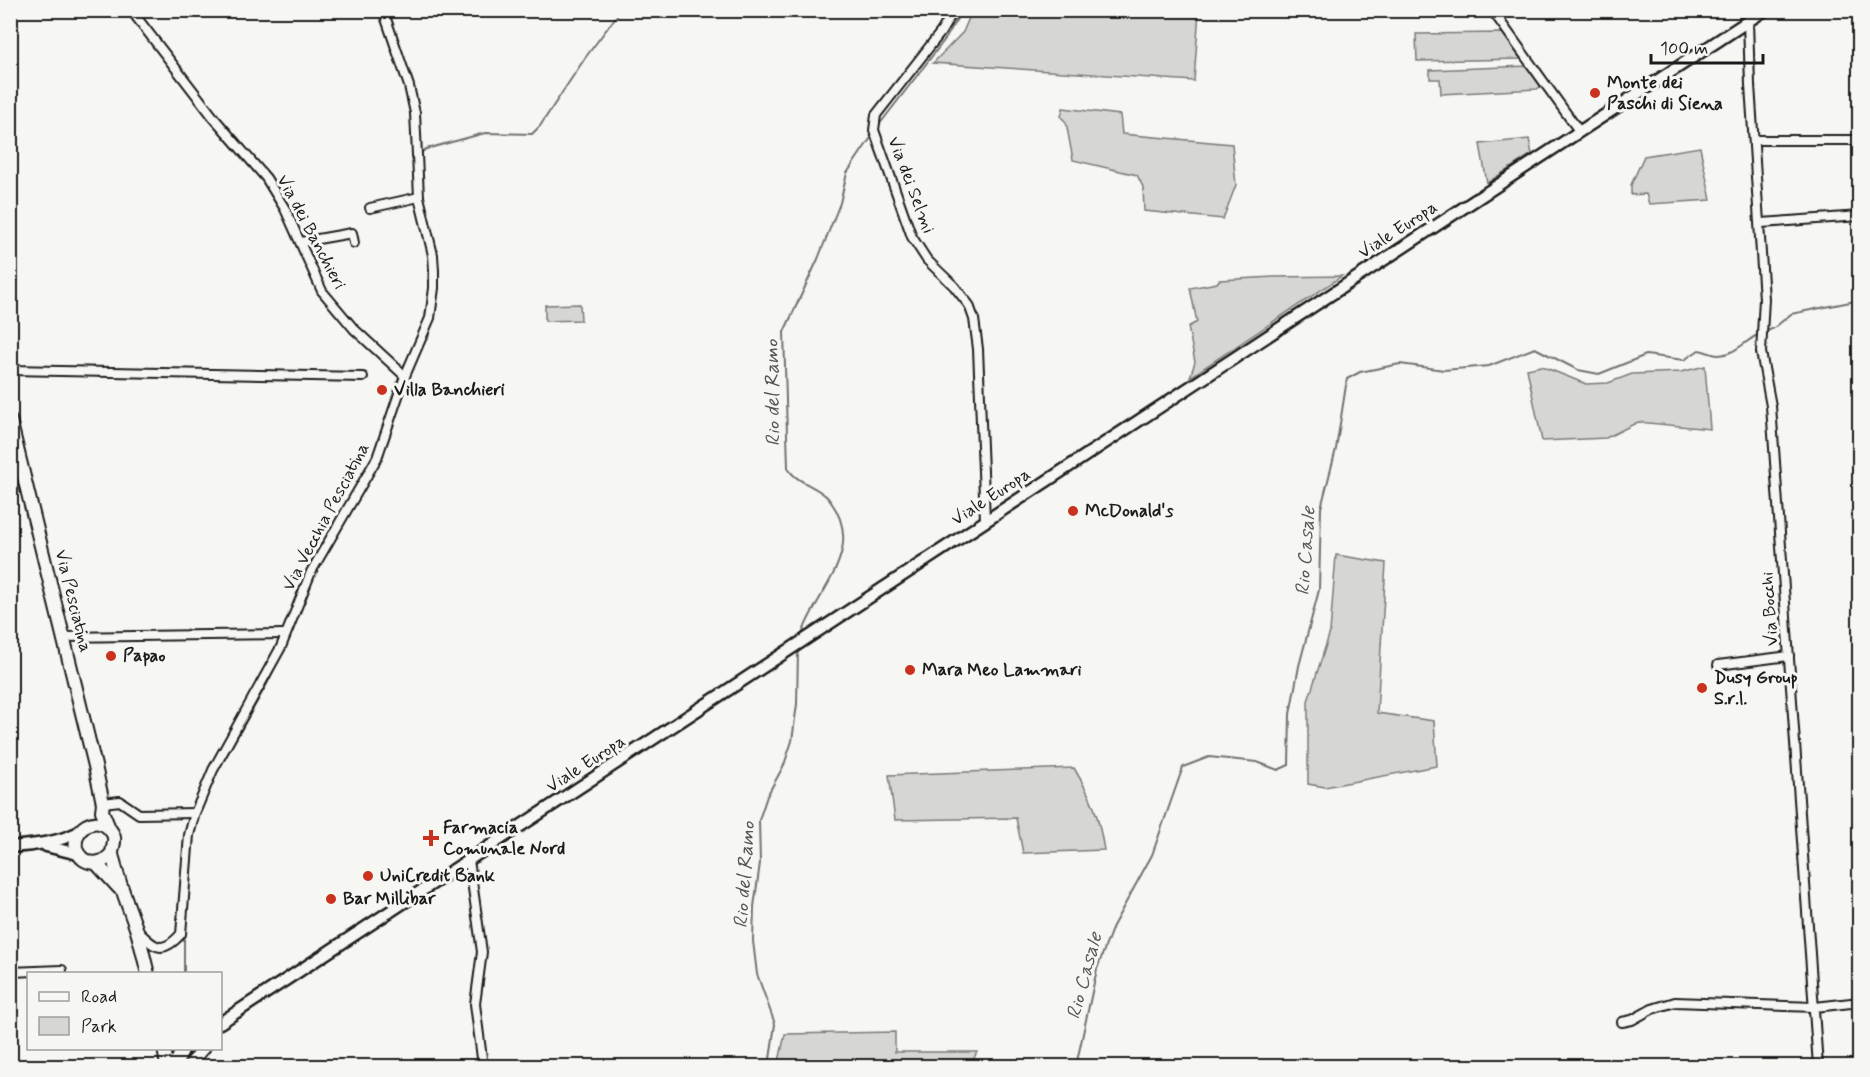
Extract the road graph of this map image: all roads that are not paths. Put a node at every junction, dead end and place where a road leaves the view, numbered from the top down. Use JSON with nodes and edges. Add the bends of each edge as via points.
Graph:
{"nodes":[{"id":1,"x":131,"y":10,"type":"edge"},
{"id":2,"x":383,"y":10,"type":"edge"},
{"id":3,"x":954,"y":10,"type":"edge"},
{"id":4,"x":1492,"y":10,"type":"edge"},
{"id":5,"x":1765,"y":10,"type":"edge"},
{"id":6,"x":1748,"y":21,"type":"junction"},
{"id":7,"x":1579,"y":131,"type":"junction"},
{"id":8,"x":1754,"y":140,"type":"junction"},
{"id":9,"x":1860,"y":140,"type":"edge"},
{"id":10,"x":419,"y":197,"type":"junction"},
{"id":11,"x":370,"y":208,"type":"dead end"},
{"id":12,"x":1860,"y":216,"type":"edge"},
{"id":13,"x":1761,"y":223,"type":"junction"},
{"id":14,"x":301,"y":242,"type":"junction"},
{"id":15,"x":354,"y":243,"type":"dead end"},
{"id":16,"x":10,"y":370,"type":"edge"},
{"id":17,"x":405,"y":376,"type":"junction"},
{"id":18,"x":363,"y":377,"type":"dead end"},
{"id":19,"x":10,"y":420,"type":"edge"},
{"id":20,"x":985,"y":520,"type":"junction"},
{"id":21,"x":285,"y":634,"type":"junction"},
{"id":22,"x":63,"y":637,"type":"junction"},
{"id":23,"x":1789,"y":656,"type":"junction"},
{"id":24,"x":1718,"y":665,"type":"dead end"},
{"id":25,"x":100,"y":789,"type":"junction"},
{"id":26,"x":103,"y":803,"type":"junction"},
{"id":27,"x":195,"y":813,"type":"junction"},
{"id":28,"x":87,"y":824,"type":"junction"},
{"id":29,"x":109,"y":828,"type":"junction"},
{"id":30,"x":77,"y":833,"type":"junction"},
{"id":31,"x":43,"y":845,"type":"junction"},
{"id":32,"x":10,"y":847,"type":"edge"},
{"id":33,"x":112,"y":853,"type":"junction"},
{"id":34,"x":78,"y":854,"type":"junction"},
{"id":35,"x":469,"y":860,"type":"junction"},
{"id":36,"x":96,"y":863,"type":"junction"},
{"id":37,"x":122,"y":891,"type":"junction"},
{"id":38,"x":136,"y":929,"type":"junction"},
{"id":39,"x":62,"y":970,"type":"dead end"},
{"id":40,"x":10,"y":972,"type":"edge"},
{"id":41,"x":147,"y":972,"type":"edge"},
{"id":42,"x":1860,"y":1002,"type":"edge"},
{"id":43,"x":1815,"y":1007,"type":"junction"},
{"id":44,"x":237,"y":1012,"type":"junction"},
{"id":45,"x":222,"y":1016,"type":"edge"},
{"id":46,"x":222,"y":1022,"type":"edge"},
{"id":47,"x":1622,"y":1022,"type":"dead end"},
{"id":48,"x":222,"y":1029,"type":"edge"},
{"id":49,"x":164,"y":1050,"type":"edge"},
{"id":50,"x":182,"y":1050,"type":"edge"},
{"id":51,"x":202,"y":1050,"type":"edge"},
{"id":52,"x":167,"y":1066,"type":"edge"},
{"id":53,"x":175,"y":1066,"type":"edge"},
{"id":54,"x":188,"y":1066,"type":"edge"},
{"id":55,"x":483,"y":1066,"type":"edge"},
{"id":56,"x":1818,"y":1066,"type":"edge"}],
"edges":[{"from":1,"to":14,"type":"street","name":"Via dei Banchieri","via":[[266,178]]},
{"from":2,"to":10,"type":"street","name":"Via Vecchia Pesciatina","via":[[415,113]]},
{"from":3,"to":20,"type":"street","name":"Via dei Selmi","via":[[876,115],[874,130],[912,237],[927,260],[969,305],[974,319]]},
{"from":4,"to":7,"type":"street"},
{"from":5,"to":6,"type":"main road","name":"Viale Europa"},
{"from":6,"to":7,"type":"main road","name":"Viale Europa"},
{"from":6,"to":8,"type":"street","name":"Via Bocchi"},
{"from":7,"to":20,"type":"main road","name":"Viale Europa"},
{"from":8,"to":9,"type":"street"},
{"from":8,"to":13,"type":"street","name":"Via Bocchi"},
{"from":10,"to":11,"type":"street"},
{"from":10,"to":17,"type":"street","name":"Via Vecchia Pesciatina","via":[[433,255],[435,288],[430,318]]},
{"from":12,"to":13,"type":"street"},
{"from":13,"to":23,"type":"street","name":"Via Bocchi","via":[[1762,366],[1771,406]]},
{"from":14,"to":15,"type":"street","via":[[352,233]]},
{"from":14,"to":17,"type":"street","name":"Via dei Banchieri","via":[[322,291],[354,329]]},
{"from":16,"to":18,"type":"street"},
{"from":17,"to":21,"type":"street","name":"Via Vecchia Pesciatina","via":[[376,458],[311,572]]},
{"from":19,"to":22,"type":"main road","name":"Via Pesciatina"},
{"from":20,"to":35,"type":"main road","name":"Viale Europa"},
{"from":21,"to":22,"type":"street"},
{"from":21,"to":27,"type":"street","name":"Via Vecchia Pesciatina","via":[[213,770]]},
{"from":22,"to":25,"type":"main road","name":"Via Pesciatina"},
{"from":23,"to":24,"type":"street"},
{"from":23,"to":43,"type":"street","name":"Via Bocchi"},
{"from":25,"to":26,"type":"main road","name":"Via Pesciatina"},
{"from":25,"to":28,"type":"main road"},
{"from":26,"to":27,"type":"street","via":[[120,801],[140,814]]},
{"from":26,"to":29,"type":"main road","name":"Via Pesciatina"},
{"from":27,"to":38,"type":"street","name":"Via Vecchia Pesciatina","via":[[189,835],[181,934],[162,948],[152,945]]},
{"from":28,"to":29,"type":"main road"},
{"from":28,"to":30,"type":"main road"},
{"from":29,"to":33,"type":"main road","name":"Via Pesciatina","via":[[115,843]]},
{"from":30,"to":31,"type":"main road"},
{"from":30,"to":34,"type":"main road"},
{"from":31,"to":32,"type":"main road"},
{"from":31,"to":34,"type":"main road"},
{"from":33,"to":36,"type":"main road"},
{"from":33,"to":37,"type":"main road","name":"Via Pesciatina"},
{"from":34,"to":36,"type":"main road","name":"Via Pesciatina"},
{"from":35,"to":44,"type":"main road","name":"Viale Europa"},
{"from":35,"to":55,"type":"street","via":[[482,952],[475,1004]]},
{"from":36,"to":37,"type":"main road","name":"Via Pesciatina"},
{"from":37,"to":38,"type":"main road","name":"Via Pesciatina"},
{"from":38,"to":41,"type":"main road","name":"Via Pesciatina"},
{"from":39,"to":40,"type":"street"},
{"from":42,"to":43,"type":"street"},
{"from":43,"to":47,"type":"street","via":[[1675,1002]]},
{"from":43,"to":56,"type":"street","name":"Via Bocchi"},
{"from":44,"to":45,"type":"main road","name":"Viale Europa"},
{"from":44,"to":46,"type":"main road","name":"Viale Europa"},
{"from":44,"to":48,"type":"main road","name":"Viale Europa"},
{"from":49,"to":52,"type":"main road"},
{"from":50,"to":53,"type":"main road"},
{"from":51,"to":54,"type":"main road"}]}
